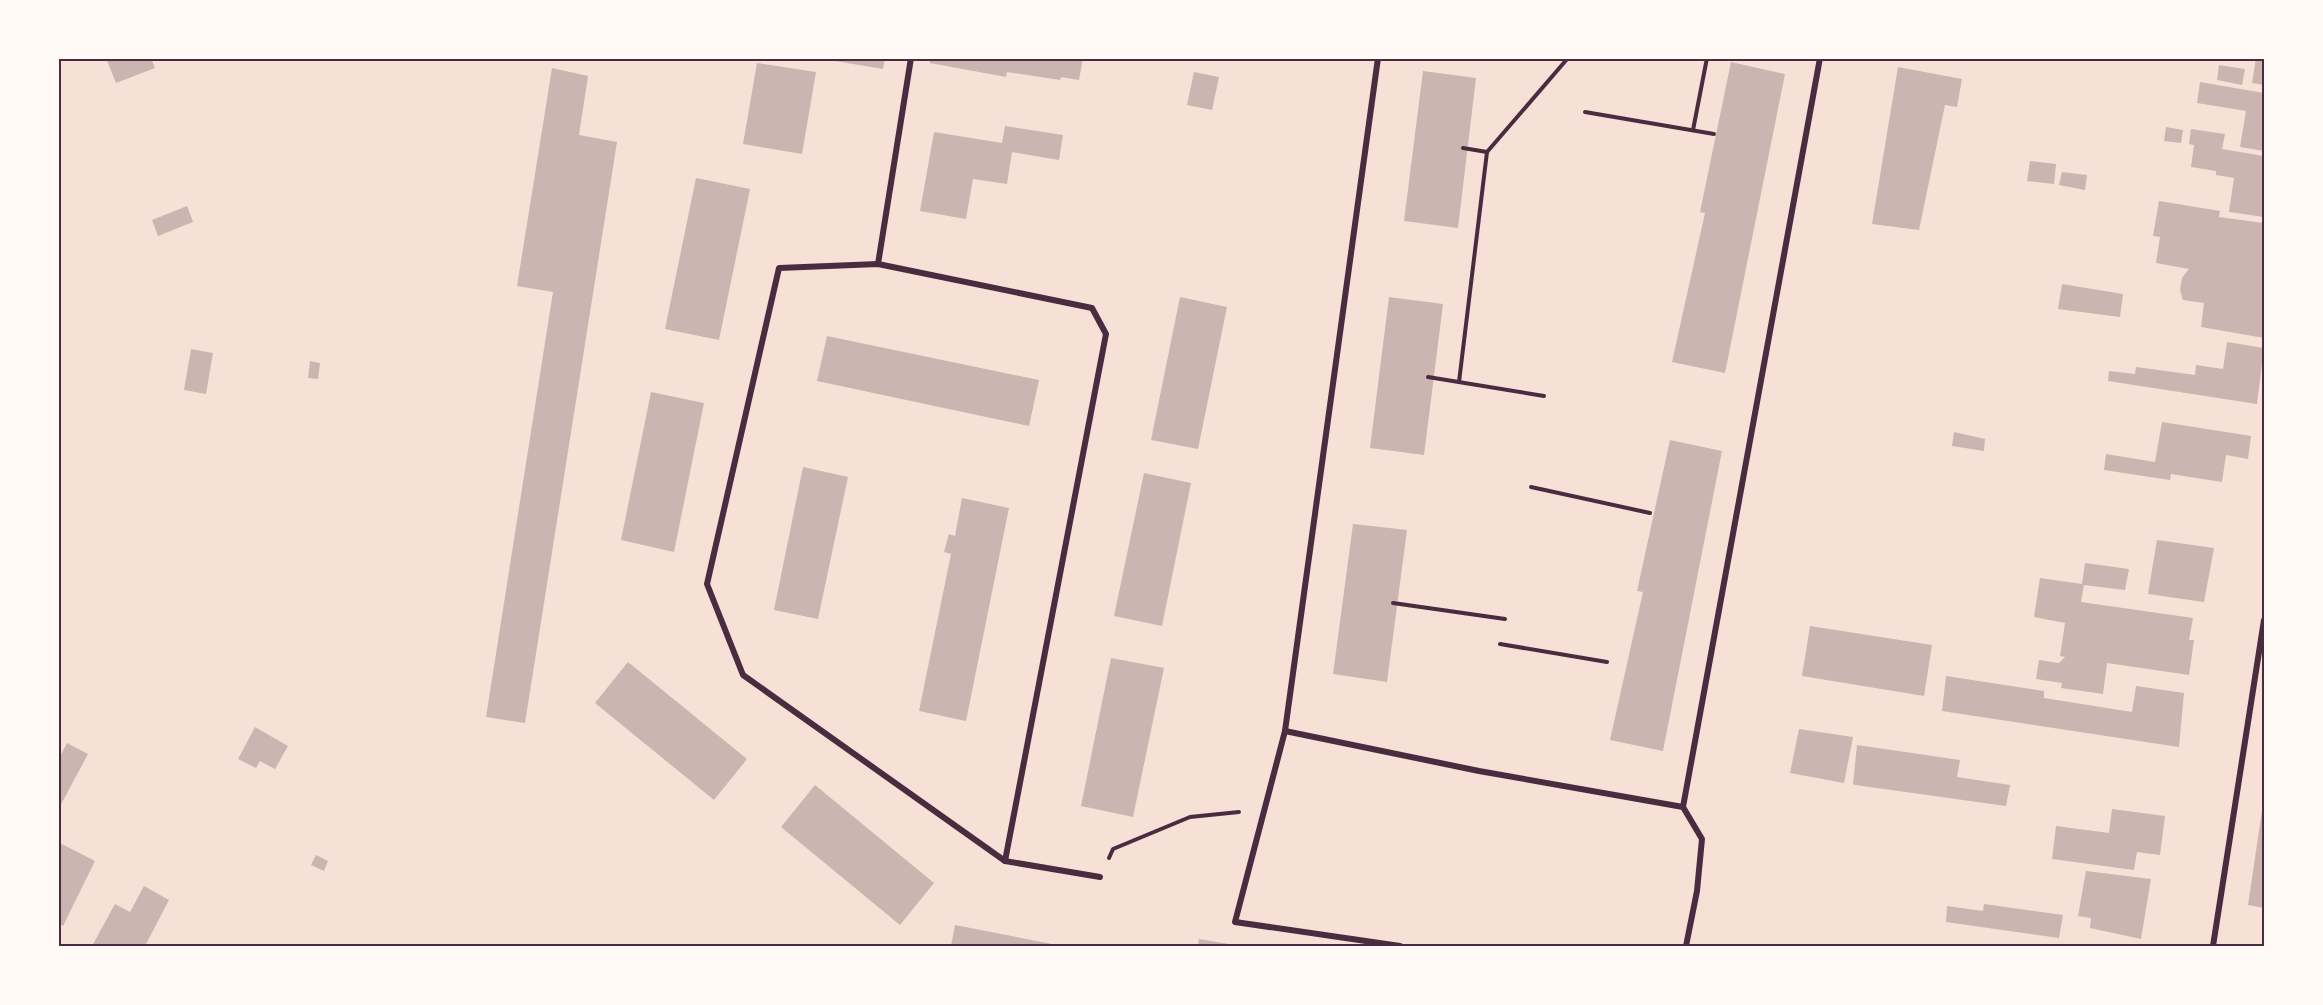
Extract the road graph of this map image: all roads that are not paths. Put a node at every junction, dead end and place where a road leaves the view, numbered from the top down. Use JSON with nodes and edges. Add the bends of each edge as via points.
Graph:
{"nodes":[{"id":1,"x":911,"y":58,"type":"edge"},
{"id":2,"x":1378,"y":58,"type":"edge"},
{"id":3,"x":1820,"y":58,"type":"edge"},
{"id":4,"x":878,"y":264,"type":"junction"},
{"id":5,"x":2265,"y":620,"type":"edge"},
{"id":6,"x":1285,"y":731,"type":"junction"},
{"id":7,"x":1683,"y":807,"type":"junction"},
{"id":8,"x":1005,"y":861,"type":"junction"},
{"id":9,"x":1100,"y":877,"type":"road end"},
{"id":10,"x":1400,"y":946,"type":"edge"},
{"id":11,"x":1686,"y":946,"type":"edge"},
{"id":12,"x":2213,"y":946,"type":"edge"}],
"edges":[{"from":1,"to":4,"type":"street"},
{"from":2,"to":6,"type":"street"},
{"from":3,"to":7,"type":"street"},
{"from":4,"to":8,"type":"street","via":[[1092,308],[1106,334]]},
{"from":4,"to":8,"type":"street","via":[[779,268],[707,584],[743,675]]},
{"from":5,"to":12,"type":"street"},
{"from":6,"to":7,"type":"street"},
{"from":6,"to":10,"type":"street","via":[[1235,922]]},
{"from":7,"to":11,"type":"street","via":[[1702,839]]},
{"from":8,"to":9,"type":"street"}]}
